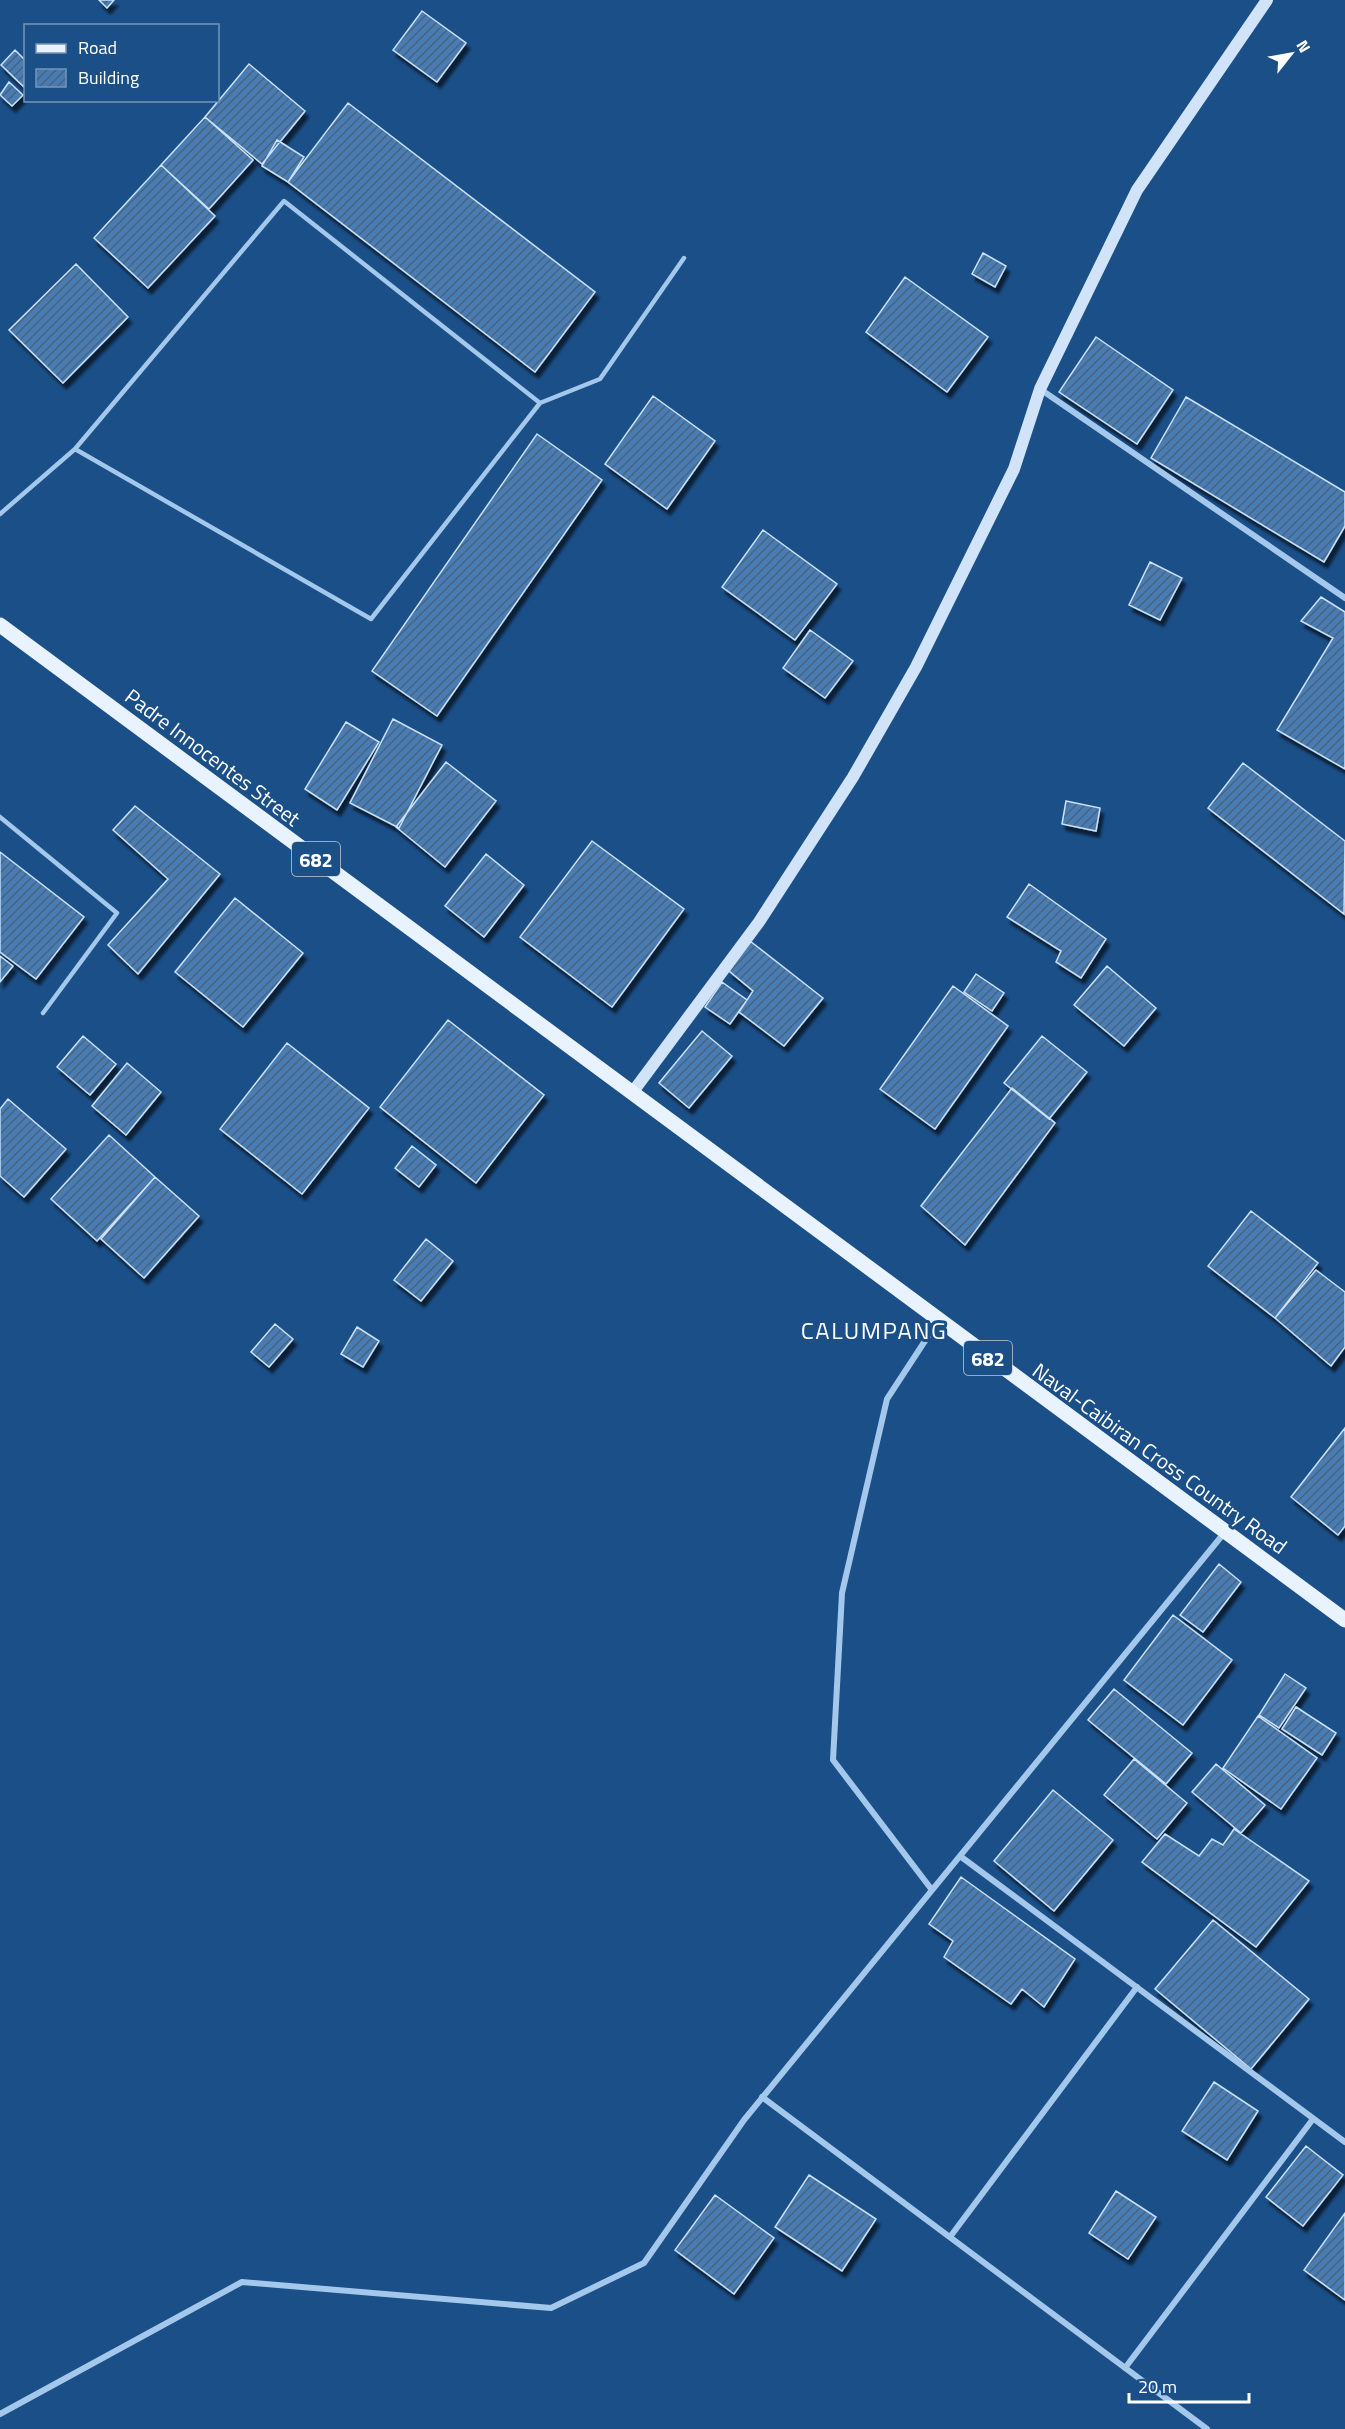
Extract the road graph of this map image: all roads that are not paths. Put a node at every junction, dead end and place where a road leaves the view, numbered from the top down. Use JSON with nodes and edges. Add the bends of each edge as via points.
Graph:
{"nodes":[{"id":1,"x":1267,"y":0,"type":"edge"},
{"id":2,"x":684,"y":258,"type":"dead end"},
{"id":3,"x":1040,"y":389,"type":"junction"},
{"id":4,"x":540,"y":403,"type":"junction"},
{"id":5,"x":75,"y":449,"type":"junction"},
{"id":6,"x":0,"y":514,"type":"edge"},
{"id":7,"x":1345,"y":597,"type":"edge"},
{"id":8,"x":0,"y":625,"type":"edge"},
{"id":9,"x":0,"y":817,"type":"edge"},
{"id":10,"x":43,"y":1013,"type":"dead end"},
{"id":11,"x":632,"y":1093,"type":"junction"},
{"id":12,"x":938,"y":1321,"type":"junction"},
{"id":13,"x":1225,"y":1532,"type":"junction"},
{"id":14,"x":1345,"y":1620,"type":"edge"},
{"id":15,"x":960,"y":1856,"type":"junction"},
{"id":16,"x":932,"y":1890,"type":"junction"},
{"id":17,"x":1137,"y":1987,"type":"junction"},
{"id":18,"x":762,"y":2097,"type":"junction"},
{"id":19,"x":1313,"y":2119,"type":"junction"},
{"id":20,"x":1345,"y":2142,"type":"edge"},
{"id":21,"x":951,"y":2237,"type":"junction"},
{"id":22,"x":1125,"y":2368,"type":"junction"},
{"id":23,"x":0,"y":2414,"type":"edge"},
{"id":24,"x":1207,"y":2429,"type":"edge"}],
"edges":[{"from":1,"to":3,"type":"street","via":[[1137,190]]},
{"from":2,"to":4,"type":"lane","via":[[600,379]]},
{"from":3,"to":7,"type":"street"},
{"from":3,"to":11,"type":"street","via":[[1014,469],[910,677],[853,777],[759,922]]},
{"from":4,"to":5,"type":"lane","via":[[370,619]]},
{"from":4,"to":5,"type":"lane","via":[[284,201]]},
{"from":5,"to":6,"type":"lane"},
{"from":8,"to":11,"type":"main road","name":"Padre Innocentes Street","number":"682"},
{"from":9,"to":10,"type":"lane","via":[[117,913]]},
{"from":11,"to":12,"type":"main road","name":"Naval-Caibiran Cross Country Road","number":"682"},
{"from":12,"to":13,"type":"main road","name":"Naval-Caibiran Cross Country Road","number":"682"},
{"from":12,"to":16,"type":"street","via":[[887,1399],[842,1593],[832,1760]]},
{"from":13,"to":14,"type":"main road","name":"Naval-Caibiran Cross Country Road","number":"682"},
{"from":13,"to":15,"type":"street"},
{"from":15,"to":16,"type":"street"},
{"from":15,"to":17,"type":"street"},
{"from":16,"to":18,"type":"street"},
{"from":17,"to":19,"type":"street"},
{"from":17,"to":21,"type":"street"},
{"from":18,"to":21,"type":"street"},
{"from":18,"to":23,"type":"street","via":[[644,2263],[551,2308],[242,2282]]},
{"from":19,"to":20,"type":"street"},
{"from":19,"to":22,"type":"street"},
{"from":21,"to":22,"type":"street"},
{"from":22,"to":24,"type":"street"}]}
